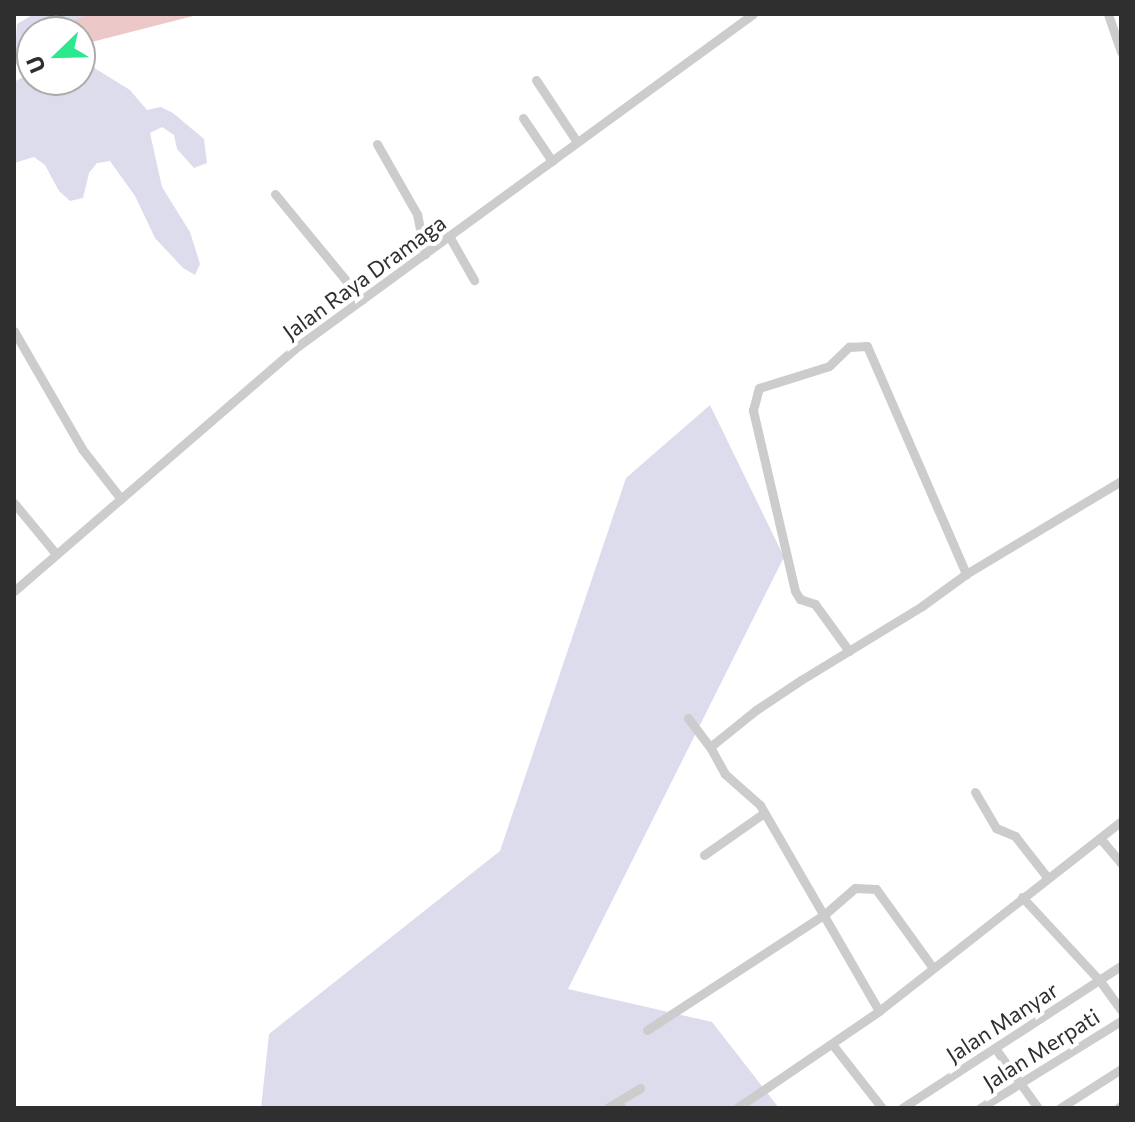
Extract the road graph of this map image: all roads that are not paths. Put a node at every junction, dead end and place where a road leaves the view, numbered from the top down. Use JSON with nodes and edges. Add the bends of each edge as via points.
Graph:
{"nodes":[{"id":1,"x":753,"y":14,"type":"edge"},
{"id":2,"x":1108,"y":14,"type":"edge"},
{"id":3,"x":1121,"y":52,"type":"edge"},
{"id":4,"x":536,"y":80,"type":"dead end"},
{"id":5,"x":523,"y":118,"type":"dead end"},
{"id":6,"x":577,"y":142,"type":"junction"},
{"id":7,"x":377,"y":144,"type":"dead end"},
{"id":8,"x":552,"y":161,"type":"junction"},
{"id":9,"x":275,"y":194,"type":"dead end"},
{"id":10,"x":449,"y":236,"type":"junction"},
{"id":11,"x":425,"y":254,"type":"junction"},
{"id":12,"x":474,"y":280,"type":"dead end"},
{"id":13,"x":362,"y":300,"type":"junction"},
{"id":14,"x":14,"y":331,"type":"edge"},
{"id":15,"x":1121,"y":481,"type":"edge"},
{"id":16,"x":121,"y":499,"type":"junction"},
{"id":17,"x":14,"y":503,"type":"edge"},
{"id":18,"x":56,"y":554,"type":"junction"},
{"id":19,"x":966,"y":574,"type":"junction"},
{"id":20,"x":14,"y":591,"type":"edge"},
{"id":21,"x":849,"y":651,"type":"junction"},
{"id":22,"x":688,"y":718,"type":"dead end"},
{"id":23,"x":710,"y":747,"type":"junction"},
{"id":24,"x":975,"y":792,"type":"dead end"},
{"id":25,"x":764,"y":813,"type":"junction"},
{"id":26,"x":1121,"y":821,"type":"edge"},
{"id":27,"x":1100,"y":838,"type":"junction"},
{"id":28,"x":704,"y":855,"type":"dead end"},
{"id":29,"x":1121,"y":863,"type":"edge"},
{"id":30,"x":1047,"y":877,"type":"junction"},
{"id":31,"x":1022,"y":897,"type":"junction"},
{"id":32,"x":825,"y":914,"type":"junction"},
{"id":33,"x":1121,"y":966,"type":"edge"},
{"id":34,"x":933,"y":968,"type":"junction"},
{"id":35,"x":1100,"y":981,"type":"junction"},
{"id":36,"x":1121,"y":1010,"type":"edge"},
{"id":37,"x":879,"y":1011,"type":"junction"},
{"id":38,"x":1121,"y":1021,"type":"edge"},
{"id":39,"x":647,"y":1030,"type":"dead end"},
{"id":40,"x":832,"y":1044,"type":"junction"},
{"id":41,"x":995,"y":1048,"type":"junction"},
{"id":42,"x":1121,"y":1069,"type":"edge"},
{"id":43,"x":1020,"y":1082,"type":"junction"},
{"id":44,"x":640,"y":1088,"type":"dead end"},
{"id":45,"x":620,"y":1105,"type":"edge"},
{"id":46,"x":607,"y":1108,"type":"edge"},
{"id":47,"x":737,"y":1108,"type":"edge"},
{"id":48,"x":882,"y":1108,"type":"edge"},
{"id":49,"x":902,"y":1108,"type":"edge"},
{"id":50,"x":980,"y":1108,"type":"edge"},
{"id":51,"x":1038,"y":1108,"type":"edge"},
{"id":52,"x":1060,"y":1108,"type":"edge"}],
"edges":[{"from":1,"to":6,"type":"street","name":"Jalan Raya Dramaga"},
{"from":2,"to":3,"type":"street"},
{"from":4,"to":6,"type":"street"},
{"from":5,"to":8,"type":"street"},
{"from":6,"to":8,"type":"street","name":"Jalan Raya Dramaga"},
{"from":7,"to":11,"type":"street","via":[[417,214]]},
{"from":8,"to":10,"type":"street","name":"Jalan Raya Dramaga"},
{"from":9,"to":13,"type":"street"},
{"from":10,"to":11,"type":"street","name":"Jalan Raya Dramaga"},
{"from":10,"to":12,"type":"street"},
{"from":11,"to":13,"type":"street","name":"Jalan Raya Dramaga"},
{"from":13,"to":16,"type":"street","name":"Jalan Raya Dramaga","via":[[294,349]]},
{"from":14,"to":16,"type":"street","via":[[82,449]]},
{"from":15,"to":19,"type":"street"},
{"from":16,"to":18,"type":"street","name":"Jalan Raya Dramaga"},
{"from":17,"to":18,"type":"street"},
{"from":18,"to":20,"type":"street","name":"Jalan Raya Dramaga"},
{"from":19,"to":21,"type":"street"},
{"from":19,"to":21,"type":"street","via":[[867,346],[849,347],[829,366],[759,388],[753,410],[795,591],[815,604]]},
{"from":21,"to":23,"type":"street","via":[[756,710]]},
{"from":22,"to":23,"type":"street"},
{"from":23,"to":25,"type":"street","via":[[725,774]]},
{"from":24,"to":30,"type":"street","via":[[996,828],[1015,836]]},
{"from":25,"to":28,"type":"street"},
{"from":25,"to":32,"type":"street"},
{"from":26,"to":27,"type":"street"},
{"from":27,"to":29,"type":"street"},
{"from":27,"to":30,"type":"street"},
{"from":30,"to":31,"type":"street"},
{"from":31,"to":34,"type":"street"},
{"from":31,"to":35,"type":"street"},
{"from":32,"to":34,"type":"street","via":[[855,888],[876,889]]},
{"from":32,"to":37,"type":"street"},
{"from":32,"to":39,"type":"street"},
{"from":33,"to":35,"type":"street","name":"Jalan Manyar"},
{"from":34,"to":37,"type":"street"},
{"from":35,"to":36,"type":"street"},
{"from":35,"to":41,"type":"street","name":"Jalan Manyar"},
{"from":37,"to":40,"type":"street"},
{"from":38,"to":43,"type":"street","name":"Jalan Merpati"},
{"from":40,"to":47,"type":"street"},
{"from":40,"to":48,"type":"street"},
{"from":41,"to":43,"type":"street"},
{"from":41,"to":49,"type":"street","name":"Jalan Manyar"},
{"from":42,"to":52,"type":"street"},
{"from":43,"to":50,"type":"street","name":"Jalan Merpati"},
{"from":43,"to":51,"type":"street"},
{"from":44,"to":45,"type":"street"},
{"from":45,"to":46,"type":"street"}]}
